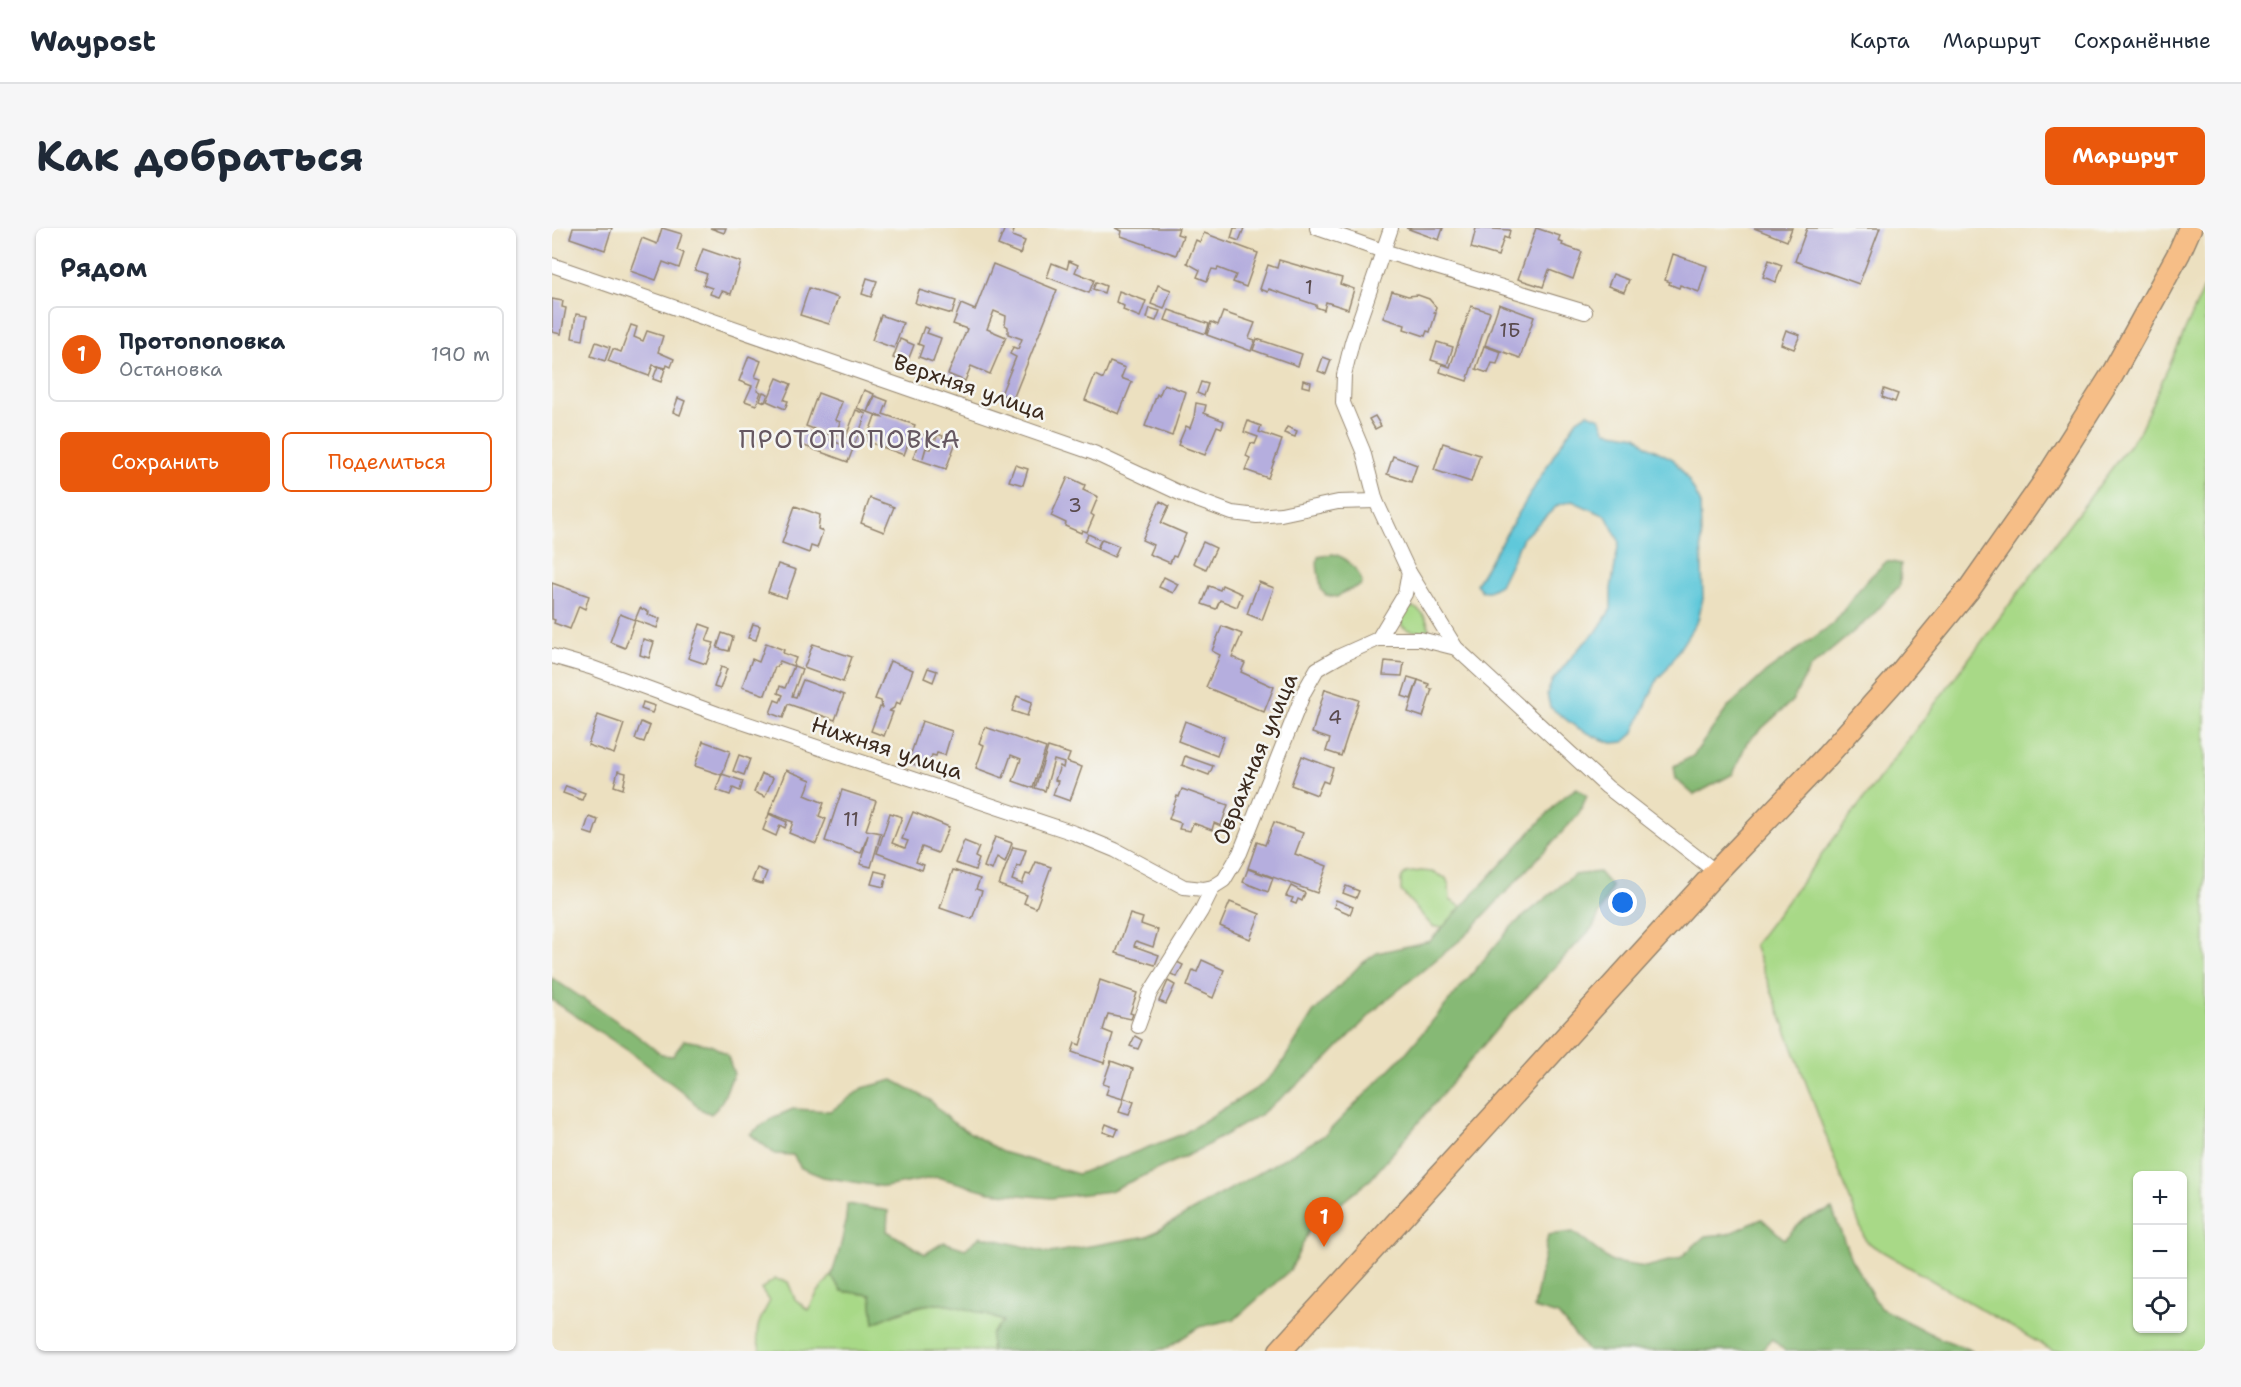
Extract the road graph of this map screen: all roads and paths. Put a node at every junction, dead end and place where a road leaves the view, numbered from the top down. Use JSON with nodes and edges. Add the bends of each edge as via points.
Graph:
{"nodes":[{"id":1,"x":1317,"y":228,"type":"edge"},
{"id":2,"x":1391,"y":228,"type":"edge"},
{"id":3,"x":2190,"y":228,"type":"edge"},
{"id":4,"x":1383,"y":251,"type":"junction"},
{"id":5,"x":552,"y":265,"type":"edge"},
{"id":6,"x":1585,"y":312,"type":"dead end"},
{"id":7,"x":1376,"y":501,"type":"junction"},
{"id":8,"x":1409,"y":572,"type":"junction"},
{"id":9,"x":1378,"y":639,"type":"junction"},
{"id":10,"x":1456,"y":648,"type":"junction"},
{"id":11,"x":552,"y":656,"type":"edge"},
{"id":12,"x":1716,"y":872,"type":"junction"},
{"id":13,"x":1208,"y":888,"type":"junction"},
{"id":14,"x":1138,"y":1026,"type":"dead end"},
{"id":15,"x":1280,"y":1351,"type":"edge"}],
"edges":[{"from":1,"to":4,"type":"street"},
{"from":2,"to":4,"type":"street"},
{"from":3,"to":12,"type":"highway","via":[[2112,375],[1971,588],[1826,758]]},
{"from":4,"to":6,"type":"street"},
{"from":4,"to":7,"type":"street","via":[[1344,375],[1343,403],[1363,451]]},
{"from":5,"to":7,"type":"street","name":"Верхняя улица","via":[[1094,453],[1232,513],[1281,514],[1338,502]]},
{"from":7,"to":8,"type":"street"},
{"from":8,"to":9,"type":"street","via":[[1406,594]]},
{"from":8,"to":10,"type":"street"},
{"from":9,"to":10,"type":"street","name":"Овражная улица","via":[[1420,639]]},
{"from":9,"to":13,"type":"street","name":"Овражная улица","via":[[1317,669],[1304,692],[1240,853],[1224,880]]},
{"from":10,"to":12,"type":"street","via":[[1607,787]]},
{"from":11,"to":13,"type":"street","name":"Нижняя улица","via":[[1074,833],[1184,887]]},
{"from":12,"to":15,"type":"highway"},
{"from":13,"to":14,"type":"street","name":"Овражная улица","via":[[1201,911],[1150,993]]}]}
